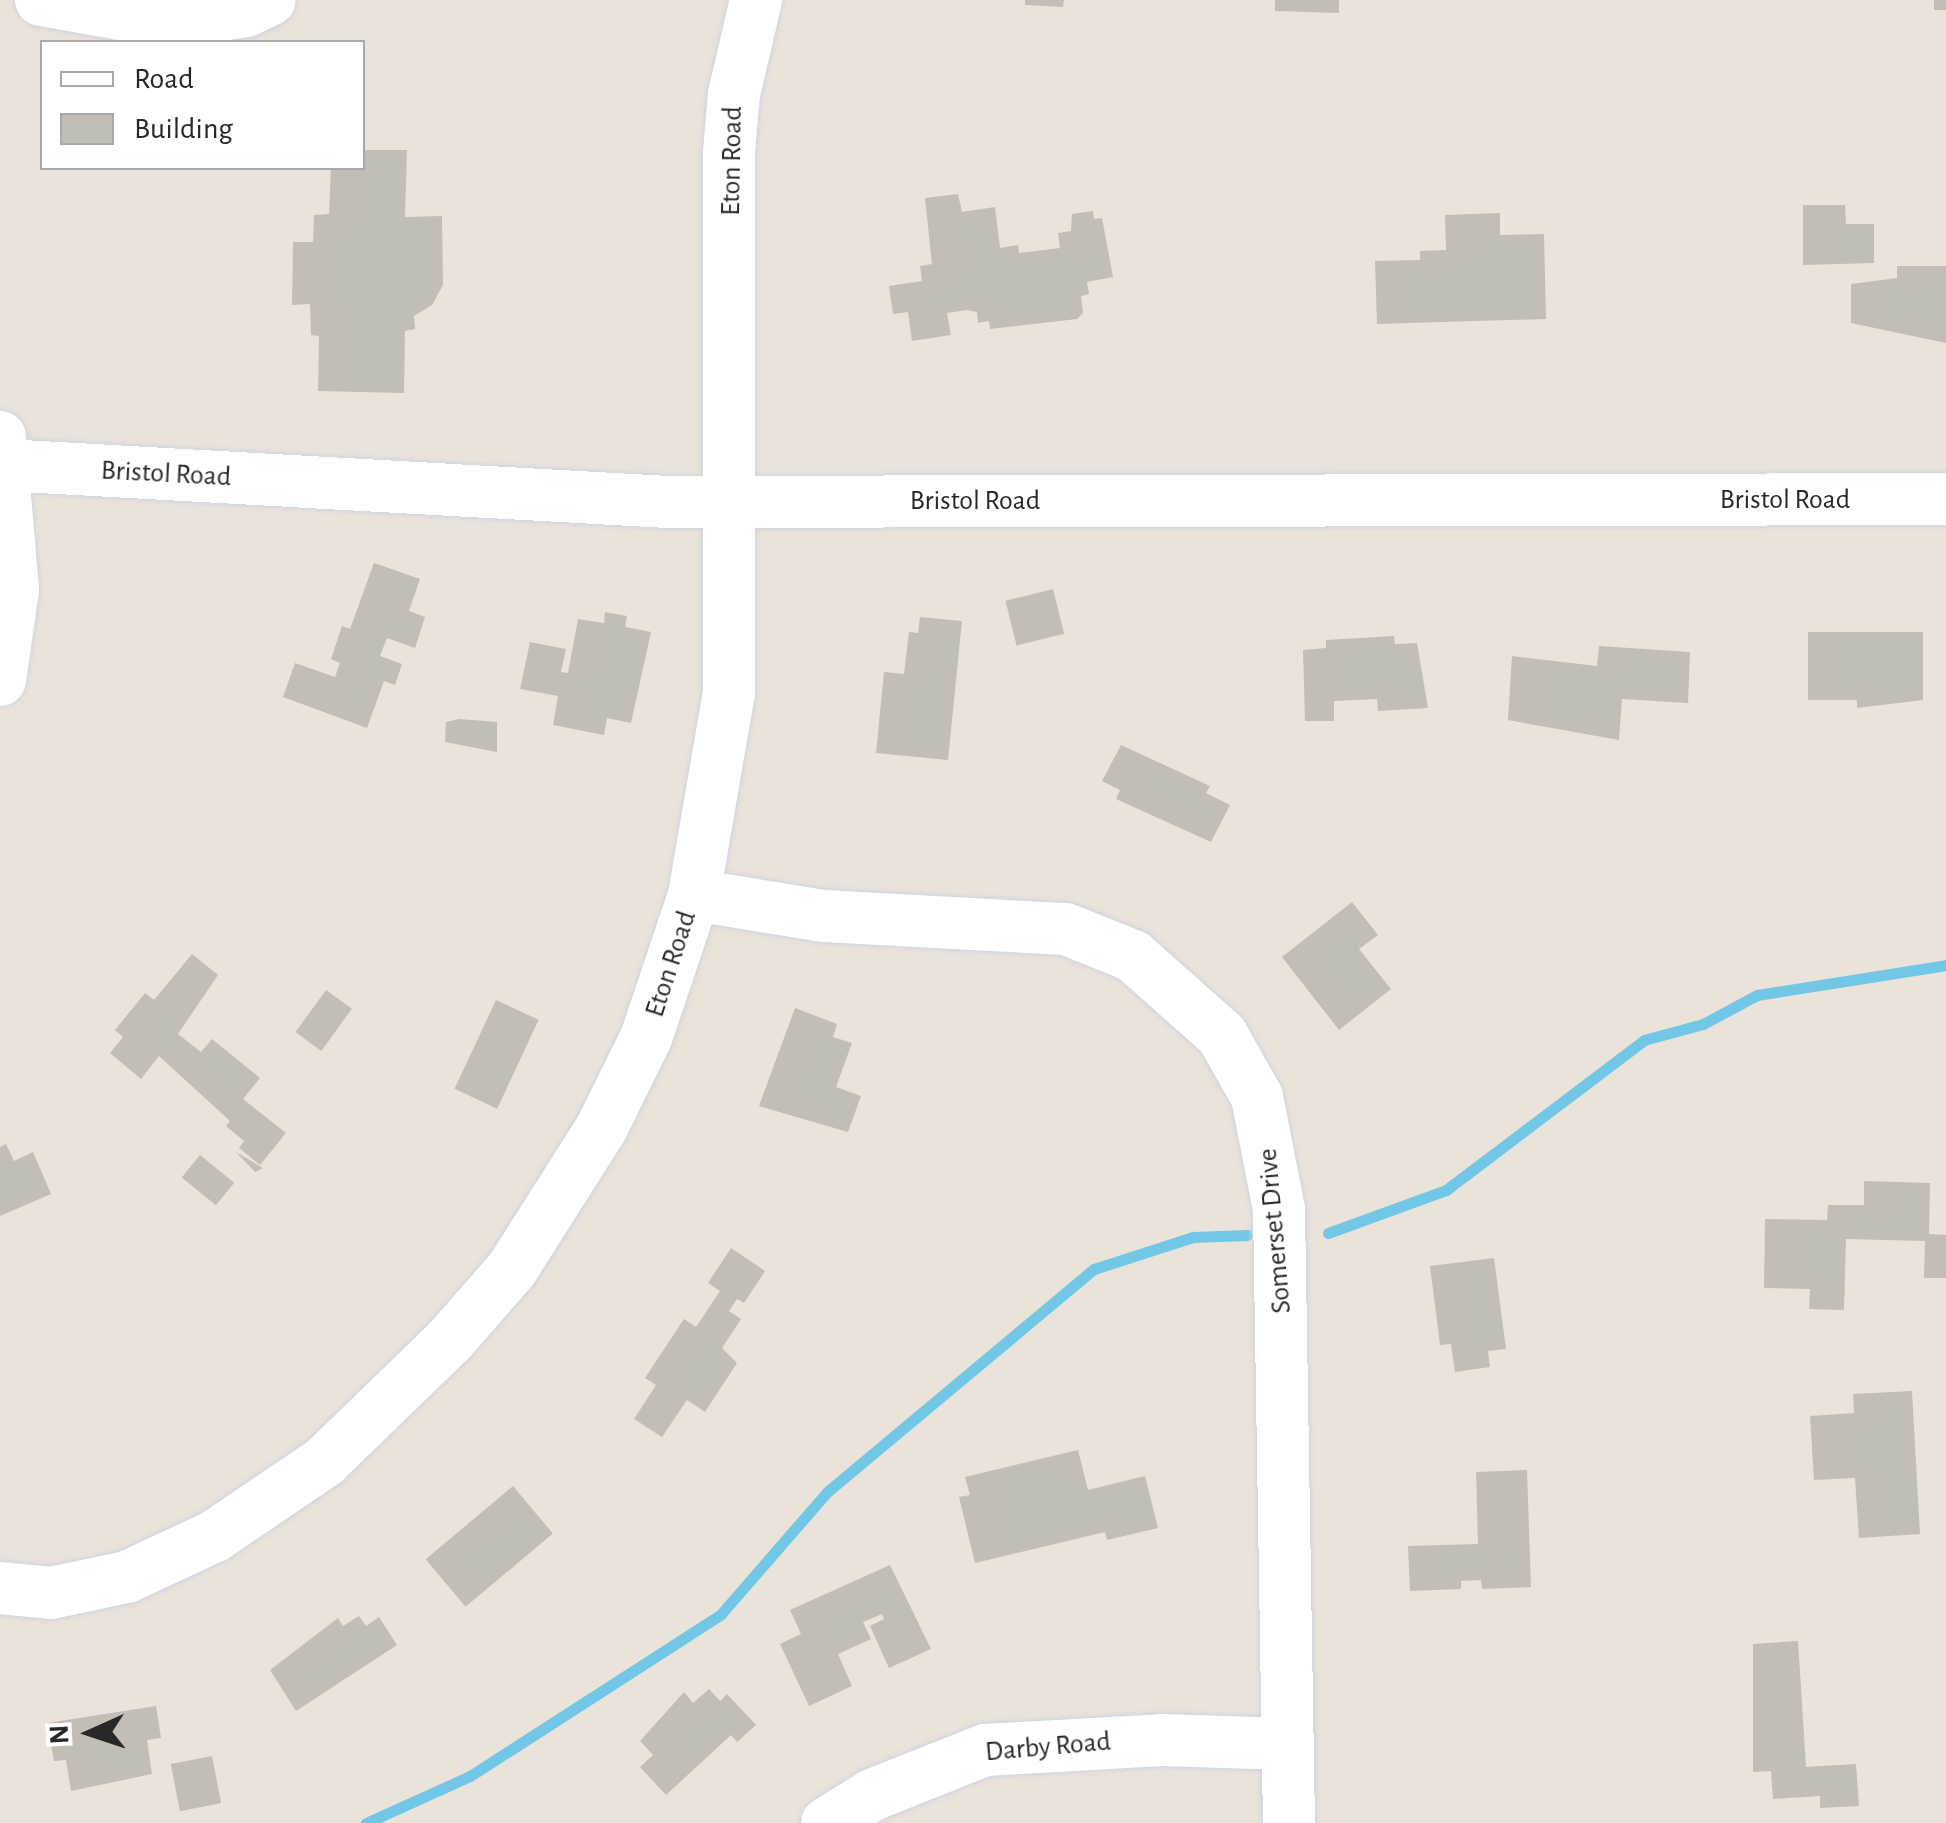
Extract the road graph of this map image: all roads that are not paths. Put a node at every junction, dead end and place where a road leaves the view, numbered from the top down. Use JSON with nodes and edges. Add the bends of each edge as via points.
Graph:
{"nodes":[{"id":1,"x":41,"y":0,"type":"edge"},
{"id":2,"x":270,"y":0,"type":"edge"},
{"id":3,"x":756,"y":0,"type":"edge"},
{"id":4,"x":182,"y":10,"type":"edge"},
{"id":5,"x":2,"y":451,"type":"edge"},
{"id":6,"x":1946,"y":499,"type":"edge"},
{"id":7,"x":730,"y":502,"type":"junction"},
{"id":8,"x":0,"y":680,"type":"edge"},
{"id":9,"x":694,"y":896,"type":"junction"},
{"id":10,"x":0,"y":1588,"type":"edge"},
{"id":11,"x":1286,"y":1744,"type":"junction"},
{"id":12,"x":828,"y":1823,"type":"edge"},
{"id":13,"x":1289,"y":1823,"type":"edge"}],
"edges":[{"from":1,"to":4,"type":"street"},
{"from":2,"to":4,"type":"street","via":[[246,11]]},
{"from":3,"to":7,"type":"street","name":"Eton Road","via":[[734,94],[729,152]]},
{"from":5,"to":7,"type":"street","name":"Bristol Road"},
{"from":5,"to":8,"type":"street","via":[[14,590]]},
{"from":6,"to":7,"type":"street","name":"Bristol Road"},
{"from":7,"to":9,"type":"street","name":"Eton Road","via":[[729,694]]},
{"from":9,"to":10,"type":"street","name":"Eton Road","via":[[646,1038],[549,1216],[462,1327],[376,1414],[272,1501],[169,1560],[85,1588]]},
{"from":9,"to":11,"type":"street","name":"Somerset Drive","via":[[824,916],[1066,930],[1133,956],[1222,1035],[1256,1098],[1280,1209]]},
{"from":11,"to":12,"type":"street","name":"Darby Road","via":[[1162,1740],[986,1750],[872,1795]]},
{"from":11,"to":13,"type":"street","name":"Somerset Drive"}]}
